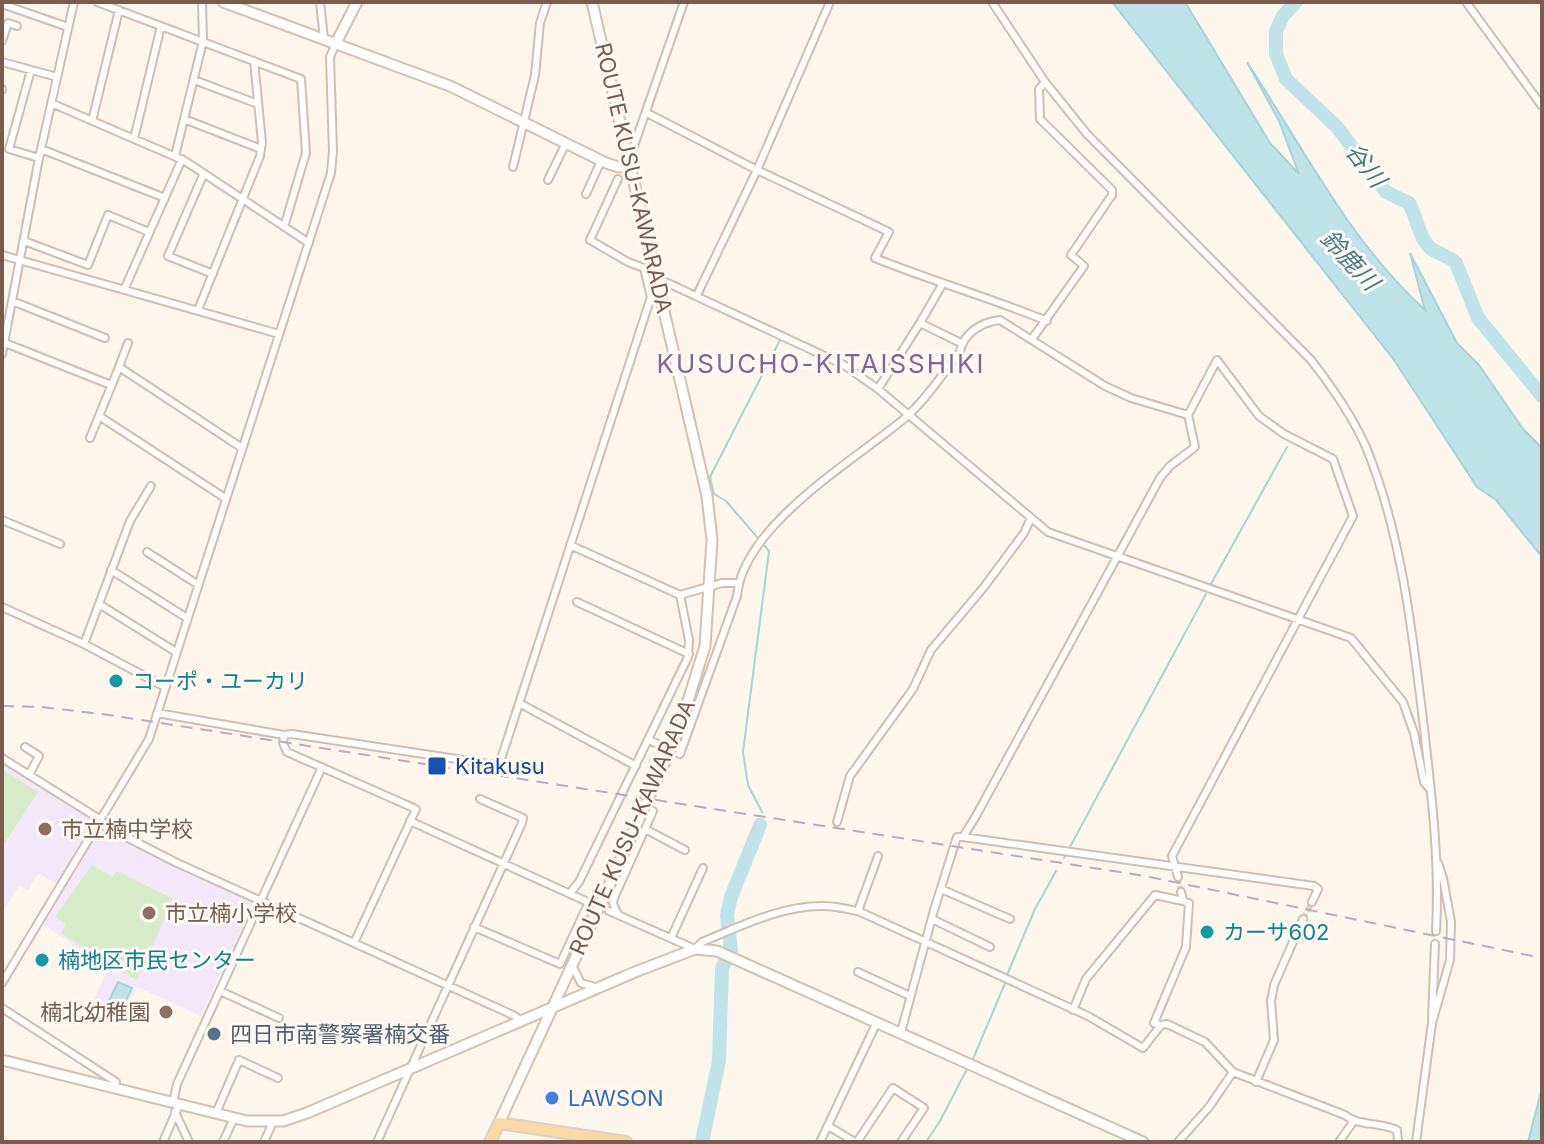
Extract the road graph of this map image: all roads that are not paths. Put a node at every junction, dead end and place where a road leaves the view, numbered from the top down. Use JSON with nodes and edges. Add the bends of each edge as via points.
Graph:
{"nodes":[{"id":1,"x":74,"y":2,"type":"edge"},
{"id":2,"x":97,"y":2,"type":"edge"},
{"id":3,"x":202,"y":2,"type":"edge"},
{"id":4,"x":223,"y":2,"type":"edge"},
{"id":5,"x":320,"y":2,"type":"edge"},
{"id":6,"x":357,"y":2,"type":"edge"},
{"id":7,"x":547,"y":2,"type":"edge"},
{"id":8,"x":592,"y":2,"type":"edge"},
{"id":9,"x":684,"y":2,"type":"edge"},
{"id":10,"x":830,"y":2,"type":"edge"},
{"id":11,"x":992,"y":2,"type":"edge"},
{"id":12,"x":1466,"y":2,"type":"edge"},
{"id":13,"x":2,"y":4,"type":"edge"},
{"id":14,"x":119,"y":10,"type":"junction"},
{"id":15,"x":17,"y":26,"type":"dead end"},
{"id":16,"x":161,"y":26,"type":"junction"},
{"id":17,"x":68,"y":27,"type":"junction"},
{"id":18,"x":324,"y":39,"type":"junction"},
{"id":19,"x":2,"y":41,"type":"edge"},
{"id":20,"x":203,"y":41,"type":"junction"},
{"id":21,"x":336,"y":43,"type":"junction"},
{"id":22,"x":254,"y":61,"type":"junction"},
{"id":23,"x":2,"y":62,"type":"edge"},
{"id":24,"x":31,"y":70,"type":"junction"},
{"id":25,"x":57,"y":77,"type":"junction"},
{"id":26,"x":194,"y":80,"type":"junction"},
{"id":27,"x":1045,"y":82,"type":"junction"},
{"id":28,"x":51,"y":103,"type":"junction"},
{"id":29,"x":258,"y":104,"type":"junction"},
{"id":30,"x":1542,"y":106,"type":"edge"},
{"id":31,"x":647,"y":113,"type":"junction"},
{"id":32,"x":184,"y":119,"type":"junction"},
{"id":33,"x":92,"y":121,"type":"junction"},
{"id":34,"x":523,"y":122,"type":"junction"},
{"id":35,"x":134,"y":139,"type":"junction"},
{"id":36,"x":566,"y":143,"type":"junction"},
{"id":37,"x":41,"y":149,"type":"junction"},
{"id":38,"x":261,"y":149,"type":"junction"},
{"id":39,"x":39,"y":158,"type":"junction"},
{"id":40,"x":179,"y":158,"type":"junction"},
{"id":41,"x":601,"y":161,"type":"junction"},
{"id":42,"x":630,"y":163,"type":"junction"},
{"id":43,"x":513,"y":167,"type":"dead end"},
{"id":44,"x":757,"y":170,"type":"junction"},
{"id":45,"x":204,"y":173,"type":"junction"},
{"id":46,"x":618,"y":179,"type":"dead end"},
{"id":47,"x":548,"y":180,"type":"dead end"},
{"id":48,"x":586,"y":194,"type":"dead end"},
{"id":49,"x":165,"y":198,"type":"junction"},
{"id":50,"x":243,"y":199,"type":"junction"},
{"id":51,"x":284,"y":227,"type":"junction"},
{"id":52,"x":149,"y":232,"type":"junction"},
{"id":53,"x":24,"y":241,"type":"junction"},
{"id":54,"x":309,"y":243,"type":"junction"},
{"id":55,"x":2,"y":255,"type":"edge"},
{"id":56,"x":21,"y":261,"type":"junction"},
{"id":57,"x":649,"y":267,"type":"junction"},
{"id":58,"x":213,"y":274,"type":"junction"},
{"id":59,"x":657,"y":278,"type":"junction"},
{"id":60,"x":942,"y":285,"type":"junction"},
{"id":61,"x":124,"y":290,"type":"junction"},
{"id":62,"x":697,"y":295,"type":"junction"},
{"id":63,"x":12,"y":301,"type":"junction"},
{"id":64,"x":1005,"y":306,"type":"junction"},
{"id":65,"x":198,"y":310,"type":"junction"},
{"id":66,"x":1000,"y":320,"type":"junction"},
{"id":67,"x":1047,"y":321,"type":"junction"},
{"id":68,"x":920,"y":323,"type":"junction"},
{"id":69,"x":279,"y":334,"type":"junction"},
{"id":70,"x":105,"y":338,"type":"dead end"},
{"id":71,"x":1032,"y":339,"type":"junction"},
{"id":72,"x":5,"y":343,"type":"junction"},
{"id":73,"x":128,"y":343,"type":"dead end"},
{"id":74,"x":961,"y":343,"type":"junction"},
{"id":75,"x":2,"y":354,"type":"edge"},
{"id":76,"x":119,"y":367,"type":"junction"},
{"id":77,"x":111,"y":385,"type":"junction"},
{"id":78,"x":878,"y":389,"type":"junction"},
{"id":79,"x":909,"y":415,"type":"junction"},
{"id":80,"x":1188,"y":415,"type":"junction"},
{"id":81,"x":99,"y":416,"type":"junction"},
{"id":82,"x":90,"y":438,"type":"dead end"},
{"id":83,"x":242,"y":448,"type":"junction"},
{"id":84,"x":151,"y":486,"type":"dead end"},
{"id":85,"x":225,"y":498,"type":"junction"},
{"id":86,"x":1031,"y":518,"type":"junction"},
{"id":87,"x":2,"y":520,"type":"edge"},
{"id":88,"x":60,"y":544,"type":"dead end"},
{"id":89,"x":570,"y":545,"type":"junction"},
{"id":90,"x":147,"y":552,"type":"dead end"},
{"id":91,"x":1117,"y":556,"type":"junction"},
{"id":92,"x":111,"y":570,"type":"junction"},
{"id":93,"x":738,"y":583,"type":"junction"},
{"id":94,"x":197,"y":584,"type":"junction"},
{"id":95,"x":710,"y":586,"type":"junction"},
{"id":96,"x":680,"y":595,"type":"junction"},
{"id":97,"x":577,"y":602,"type":"dead end"},
{"id":98,"x":99,"y":604,"type":"junction"},
{"id":99,"x":2,"y":607,"type":"edge"},
{"id":100,"x":187,"y":618,"type":"junction"},
{"id":101,"x":1299,"y":619,"type":"junction"},
{"id":102,"x":84,"y":644,"type":"junction"},
{"id":103,"x":176,"y":652,"type":"junction"},
{"id":104,"x":689,"y":654,"type":"junction"},
{"id":105,"x":165,"y":687,"type":"junction"},
{"id":106,"x":519,"y":703,"type":"junction"},
{"id":107,"x":157,"y":713,"type":"junction"},
{"id":108,"x":284,"y":735,"type":"junction"},
{"id":109,"x":649,"y":740,"type":"junction"},
{"id":110,"x":25,"y":747,"type":"dead end"},
{"id":111,"x":2,"y":758,"type":"edge"},
{"id":112,"x":636,"y":766,"type":"junction"},
{"id":113,"x":322,"y":767,"type":"junction"},
{"id":114,"x":29,"y":775,"type":"junction"},
{"id":115,"x":1431,"y":791,"type":"junction"},
{"id":116,"x":480,"y":799,"type":"dead end"},
{"id":117,"x":653,"y":811,"type":"dead end"},
{"id":118,"x":410,"y":821,"type":"junction"},
{"id":119,"x":100,"y":822,"type":"junction"},
{"id":120,"x":837,"y":822,"type":"dead end"},
{"id":121,"x":645,"y":829,"type":"junction"},
{"id":122,"x":963,"y":837,"type":"junction"},
{"id":123,"x":685,"y":850,"type":"dead end"},
{"id":124,"x":878,"y":856,"type":"dead end"},
{"id":125,"x":1436,"y":860,"type":"junction"},
{"id":126,"x":504,"y":863,"type":"junction"},
{"id":127,"x":703,"y":868,"type":"dead end"},
{"id":128,"x":1176,"y":869,"type":"junction"},
{"id":129,"x":1178,"y":877,"type":"tunnel mouth"},
{"id":130,"x":941,"y":889,"type":"junction"},
{"id":131,"x":1181,"y":892,"type":"tunnel mouth"},
{"id":132,"x":570,"y":893,"type":"junction"},
{"id":133,"x":262,"y":901,"type":"junction"},
{"id":134,"x":1183,"y":901,"type":"junction"},
{"id":135,"x":1312,"y":902,"type":"dead end"},
{"id":136,"x":609,"y":911,"type":"dead end"},
{"id":137,"x":858,"y":911,"type":"junction"},
{"id":138,"x":619,"y":916,"type":"junction"},
{"id":139,"x":932,"y":919,"type":"junction"},
{"id":140,"x":1010,"y":919,"type":"dead end"},
{"id":141,"x":1303,"y":919,"type":"tunnel mouth"},
{"id":142,"x":474,"y":927,"type":"junction"},
{"id":143,"x":1436,"y":931,"type":"dead end"},
{"id":144,"x":671,"y":938,"type":"junction"},
{"id":145,"x":925,"y":940,"type":"junction"},
{"id":146,"x":355,"y":941,"type":"junction"},
{"id":147,"x":1435,"y":944,"type":"dead end"},
{"id":148,"x":990,"y":947,"type":"dead end"},
{"id":149,"x":695,"y":949,"type":"junction"},
{"id":150,"x":572,"y":964,"type":"junction"},
{"id":151,"x":858,"y":972,"type":"dead end"},
{"id":152,"x":2,"y":983,"type":"edge"},
{"id":153,"x":448,"y":984,"type":"junction"},
{"id":154,"x":598,"y":988,"type":"junction"},
{"id":155,"x":220,"y":991,"type":"junction"},
{"id":156,"x":910,"y":996,"type":"junction"},
{"id":157,"x":553,"y":1007,"type":"junction"},
{"id":158,"x":2,"y":1008,"type":"edge"},
{"id":159,"x":1073,"y":1010,"type":"junction"},
{"id":160,"x":279,"y":1018,"type":"dead end"},
{"id":161,"x":522,"y":1021,"type":"junction"},
{"id":162,"x":877,"y":1022,"type":"junction"},
{"id":163,"x":1432,"y":1023,"type":"junction"},
{"id":164,"x":1161,"y":1025,"type":"junction"},
{"id":165,"x":901,"y":1032,"type":"junction"},
{"id":166,"x":2,"y":1060,"type":"edge"},
{"id":167,"x":410,"y":1069,"type":"junction"},
{"id":168,"x":1233,"y":1072,"type":"junction"},
{"id":169,"x":278,"y":1078,"type":"dead end"},
{"id":170,"x":1256,"y":1082,"type":"junction"},
{"id":171,"x":115,"y":1089,"type":"junction"},
{"id":172,"x":176,"y":1107,"type":"junction"},
{"id":173,"x":215,"y":1114,"type":"junction"},
{"id":174,"x":234,"y":1118,"type":"junction"},
{"id":175,"x":273,"y":1122,"type":"junction"},
{"id":176,"x":1353,"y":1122,"type":"junction"},
{"id":177,"x":499,"y":1123,"type":"junction"},
{"id":178,"x":828,"y":1126,"type":"junction"},
{"id":179,"x":265,"y":1141,"type":"edge"},
{"id":180,"x":163,"y":1142,"type":"edge"},
{"id":181,"x":189,"y":1142,"type":"edge"},
{"id":182,"x":223,"y":1142,"type":"edge"},
{"id":183,"x":377,"y":1142,"type":"edge"},
{"id":184,"x":490,"y":1142,"type":"edge"},
{"id":185,"x":626,"y":1142,"type":"edge"},
{"id":186,"x":820,"y":1142,"type":"edge"},
{"id":187,"x":856,"y":1142,"type":"edge"},
{"id":188,"x":901,"y":1142,"type":"edge"},
{"id":189,"x":1143,"y":1142,"type":"edge"},
{"id":190,"x":1178,"y":1142,"type":"edge"},
{"id":191,"x":1339,"y":1142,"type":"edge"},
{"id":192,"x":1398,"y":1142,"type":"edge"},
{"id":193,"x":1416,"y":1142,"type":"edge"}],
"edges":[{"from":1,"to":17,"type":"street"},
{"from":2,"to":14,"type":"street"},
{"from":3,"to":20,"type":"street"},
{"from":4,"to":18,"type":"street"},
{"from":5,"to":18,"type":"street"},
{"from":6,"to":21,"type":"street"},
{"from":7,"to":34,"type":"street"},
{"from":8,"to":42,"type":"street","name":"ROUTE KUSU-KAWARADA"},
{"from":9,"to":31,"type":"street"},
{"from":10,"to":44,"type":"street"},
{"from":11,"to":27,"type":"street"},
{"from":12,"to":30,"type":"street"},
{"from":13,"to":17,"type":"street"},
{"from":14,"to":16,"type":"street"},
{"from":14,"to":33,"type":"street"},
{"from":15,"to":19,"type":"street","via":[[8,23]]},
{"from":16,"to":20,"type":"street"},
{"from":16,"to":35,"type":"street"},
{"from":17,"to":25,"type":"street"},
{"from":18,"to":21,"type":"street"},
{"from":20,"to":22,"type":"street"},
{"from":20,"to":26,"type":"street"},
{"from":21,"to":34,"type":"street","via":[[450,86]]},
{"from":21,"to":54,"type":"street","via":[[329,80],[332,165]]},
{"from":22,"to":29,"type":"street"},
{"from":22,"to":51,"type":"street","via":[[301,79],[306,153]]},
{"from":23,"to":24,"type":"street"},
{"from":24,"to":25,"type":"street"},
{"from":24,"to":39,"type":"street","via":[[9,149]]},
{"from":25,"to":28,"type":"street"},
{"from":26,"to":29,"type":"street"},
{"from":26,"to":32,"type":"street"},
{"from":27,"to":67,"type":"street","via":[[1039,89],[1040,119],[1112,190],[1071,255],[1084,266]]},
{"from":27,"to":115,"type":"street","via":[[1087,134],[1311,360],[1351,417],[1380,486],[1397,554]]},
{"from":28,"to":33,"type":"street"},
{"from":28,"to":37,"type":"street"},
{"from":29,"to":38,"type":"street"},
{"from":31,"to":42,"type":"street"},
{"from":31,"to":44,"type":"street"},
{"from":32,"to":38,"type":"street"},
{"from":32,"to":40,"type":"street"},
{"from":33,"to":35,"type":"street"},
{"from":34,"to":36,"type":"street"},
{"from":34,"to":43,"type":"street"},
{"from":35,"to":40,"type":"street"},
{"from":36,"to":41,"type":"street"},
{"from":36,"to":47,"type":"street"},
{"from":37,"to":39,"type":"street"},
{"from":37,"to":49,"type":"street"},
{"from":38,"to":50,"type":"street"},
{"from":39,"to":53,"type":"street"},
{"from":40,"to":45,"type":"street"},
{"from":40,"to":49,"type":"street"},
{"from":41,"to":42,"type":"street","via":[[619,167]]},
{"from":41,"to":48,"type":"street"},
{"from":42,"to":57,"type":"street","name":"ROUTE KUSU-KAWARADA"},
{"from":44,"to":60,"type":"street","via":[[889,232],[875,258]]},
{"from":44,"to":62,"type":"street"},
{"from":45,"to":50,"type":"street"},
{"from":45,"to":58,"type":"street","via":[[168,256]]},
{"from":46,"to":57,"type":"street","via":[[590,240],[628,262]]},
{"from":49,"to":52,"type":"street"},
{"from":50,"to":51,"type":"street"},
{"from":50,"to":58,"type":"street"},
{"from":51,"to":54,"type":"street"},
{"from":52,"to":53,"type":"street","via":[[108,215],[88,265]]},
{"from":52,"to":61,"type":"street"},
{"from":53,"to":56,"type":"street"},
{"from":54,"to":69,"type":"street"},
{"from":55,"to":56,"type":"street"},
{"from":56,"to":61,"type":"street"},
{"from":56,"to":63,"type":"street"},
{"from":57,"to":59,"type":"street","name":"ROUTE KUSU-KAWARADA"},
{"from":57,"to":89,"type":"street","via":[[651,297]]},
{"from":58,"to":65,"type":"street"},
{"from":59,"to":62,"type":"street"},
{"from":59,"to":95,"type":"street","name":"ROUTE KUSU-KAWARADA","via":[[707,496]]},
{"from":60,"to":64,"type":"street"},
{"from":60,"to":68,"type":"street"},
{"from":61,"to":65,"type":"street"},
{"from":62,"to":78,"type":"street","via":[[844,365]]},
{"from":63,"to":70,"type":"street"},
{"from":63,"to":72,"type":"street"},
{"from":64,"to":66,"type":"street"},
{"from":64,"to":67,"type":"street"},
{"from":65,"to":69,"type":"street"},
{"from":66,"to":71,"type":"street"},
{"from":66,"to":74,"type":"street","via":[[983,322]]},
{"from":67,"to":71,"type":"street"},
{"from":68,"to":74,"type":"street"},
{"from":68,"to":78,"type":"street"},
{"from":69,"to":83,"type":"street"},
{"from":71,"to":80,"type":"street","via":[[1105,386]]},
{"from":72,"to":75,"type":"street"},
{"from":72,"to":77,"type":"street"},
{"from":73,"to":76,"type":"street"},
{"from":74,"to":79,"type":"street","via":[[960,352]]},
{"from":76,"to":77,"type":"street"},
{"from":76,"to":83,"type":"street"},
{"from":77,"to":81,"type":"street"},
{"from":78,"to":79,"type":"street"},
{"from":79,"to":86,"type":"street"},
{"from":79,"to":93,"type":"street","via":[[792,508],[763,540]]},
{"from":80,"to":91,"type":"street","via":[[1195,447],[1160,478]]},
{"from":80,"to":101,"type":"street","via":[[1217,360],[1259,416],[1333,459],[1353,516]]},
{"from":81,"to":82,"type":"street"},
{"from":81,"to":85,"type":"street"},
{"from":83,"to":85,"type":"street"},
{"from":84,"to":92,"type":"street"},
{"from":85,"to":94,"type":"street"},
{"from":86,"to":91,"type":"street","via":[[1048,532]]},
{"from":86,"to":120,"type":"street","via":[[1014,548],[931,650],[913,689],[850,776]]},
{"from":87,"to":88,"type":"street"},
{"from":89,"to":96,"type":"street"},
{"from":89,"to":106,"type":"street"},
{"from":90,"to":94,"type":"street"},
{"from":91,"to":101,"type":"street"},
{"from":91,"to":122,"type":"street"},
{"from":92,"to":98,"type":"street"},
{"from":92,"to":100,"type":"street"},
{"from":93,"to":95,"type":"street"},
{"from":93,"to":109,"type":"street","via":[[680,754]]},
{"from":94,"to":100,"type":"street"},
{"from":95,"to":96,"type":"street"},
{"from":95,"to":150,"type":"street","name":"ROUTE KUSU-KAWARADA","bridge":true,"via":[[705,646],[679,730]]},
{"from":96,"to":104,"type":"street"},
{"from":97,"to":104,"type":"street"},
{"from":98,"to":102,"type":"street"},
{"from":98,"to":103,"type":"street"},
{"from":99,"to":102,"type":"street"},
{"from":100,"to":103,"type":"street"},
{"from":101,"to":115,"type":"street","via":[[1351,638],[1398,694]]},
{"from":101,"to":128,"type":"street","via":[[1172,856]]},
{"from":102,"to":105,"type":"street"},
{"from":103,"to":105,"type":"street"},
{"from":104,"to":109,"type":"street"},
{"from":105,"to":107,"type":"street"},
{"from":106,"to":108,"type":"street","via":[[496,765]]},
{"from":106,"to":112,"type":"street"},
{"from":107,"to":108,"type":"street"},
{"from":107,"to":119,"type":"street","via":[[144,750]]},
{"from":108,"to":113,"type":"street","via":[[287,752]]},
{"from":109,"to":112,"type":"street"},
{"from":110,"to":114,"type":"street","via":[[39,756]]},
{"from":111,"to":114,"type":"street"},
{"from":112,"to":132,"type":"street"},
{"from":113,"to":118,"type":"street","via":[[416,809]]},
{"from":113,"to":133,"type":"street"},
{"from":114,"to":119,"type":"street"},
{"from":115,"to":125,"type":"street"},
{"from":116,"to":126,"type":"street","via":[[523,818]]},
{"from":117,"to":121,"type":"street"},
{"from":118,"to":126,"type":"street"},
{"from":118,"to":146,"type":"street"},
{"from":119,"to":133,"type":"street"},
{"from":119,"to":152,"type":"street"},
{"from":121,"to":123,"type":"street"},
{"from":121,"to":138,"type":"street","via":[[614,898]]},
{"from":122,"to":128,"type":"street"},
{"from":122,"to":130,"type":"street","via":[[957,837]]},
{"from":124,"to":137,"type":"street"},
{"from":125,"to":143,"type":"street"},
{"from":125,"to":163,"type":"street","via":[[1451,922],[1450,960]]},
{"from":126,"to":132,"type":"street"},
{"from":126,"to":142,"type":"street"},
{"from":127,"to":144,"type":"street"},
{"from":128,"to":129,"type":"street"},
{"from":128,"to":135,"type":"street","via":[[1314,886],[1318,889]]},
{"from":130,"to":139,"type":"street"},
{"from":130,"to":140,"type":"street"},
{"from":131,"to":134,"type":"street"},
{"from":132,"to":142,"type":"street","via":[[590,902],[560,964]]},
{"from":133,"to":146,"type":"street"},
{"from":133,"to":155,"type":"street"},
{"from":134,"to":159,"type":"street","via":[[1155,895],[1086,979]]},
{"from":134,"to":164,"type":"street","via":[[1189,903],[1186,947],[1154,1023]]},
{"from":136,"to":138,"type":"street"},
{"from":137,"to":145,"type":"street"},
{"from":137,"to":149,"type":"street","via":[[807,906],[765,917]]},
{"from":138,"to":144,"type":"street"},
{"from":139,"to":145,"type":"street"},
{"from":139,"to":148,"type":"street"},
{"from":141,"to":170,"type":"street","via":[[1274,985],[1274,1040]]},
{"from":142,"to":153,"type":"street"},
{"from":144,"to":149,"type":"street"},
{"from":145,"to":156,"type":"street"},
{"from":145,"to":159,"type":"street"},
{"from":146,"to":153,"type":"street"},
{"from":147,"to":163,"type":"street"},
{"from":149,"to":154,"type":"street"},
{"from":149,"to":162,"type":"street","via":[[728,955]]},
{"from":150,"to":154,"type":"street","via":[[581,983]]},
{"from":150,"to":157,"type":"street","name":"ROUTE KUSU-KAWARADA"},
{"from":151,"to":156,"type":"street"},
{"from":153,"to":161,"type":"street"},
{"from":153,"to":167,"type":"street"},
{"from":154,"to":157,"type":"street"},
{"from":155,"to":160,"type":"street"},
{"from":155,"to":172,"type":"street","via":[[177,1084]]},
{"from":156,"to":165,"type":"street"},
{"from":157,"to":161,"type":"street"},
{"from":157,"to":177,"type":"street","name":"ROUTE KUSU-KAWARADA"},
{"from":158,"to":171,"type":"street","via":[[116,1082]]},
{"from":159,"to":164,"type":"street","via":[[1143,1048]]},
{"from":161,"to":167,"type":"street"},
{"from":162,"to":165,"type":"street"},
{"from":162,"to":178,"type":"street"},
{"from":163,"to":193,"type":"street"},
{"from":164,"to":168,"type":"street","via":[[1205,1042]]},
{"from":165,"to":189,"type":"street"},
{"from":166,"to":171,"type":"street"},
{"from":167,"to":175,"type":"street"},
{"from":167,"to":183,"type":"street"},
{"from":168,"to":170,"type":"street"},
{"from":168,"to":190,"type":"street"},
{"from":169,"to":173,"type":"street","via":[[239,1060]]},
{"from":170,"to":176,"type":"street"},
{"from":171,"to":172,"type":"street"},
{"from":172,"to":173,"type":"street"},
{"from":172,"to":180,"type":"street"},
{"from":172,"to":181,"type":"street"},
{"from":173,"to":174,"type":"street"},
{"from":174,"to":175,"type":"street"},
{"from":174,"to":182,"type":"street"},
{"from":175,"to":179,"type":"street"},
{"from":176,"to":191,"type":"street"},
{"from":176,"to":192,"type":"street","via":[[1394,1128]]},
{"from":177,"to":184,"type":"main road"},
{"from":177,"to":185,"type":"main road"},
{"from":178,"to":186,"type":"street"},
{"from":178,"to":187,"type":"street"},
{"from":187,"to":188,"type":"street","via":[[893,1088],[924,1108]]}]}
